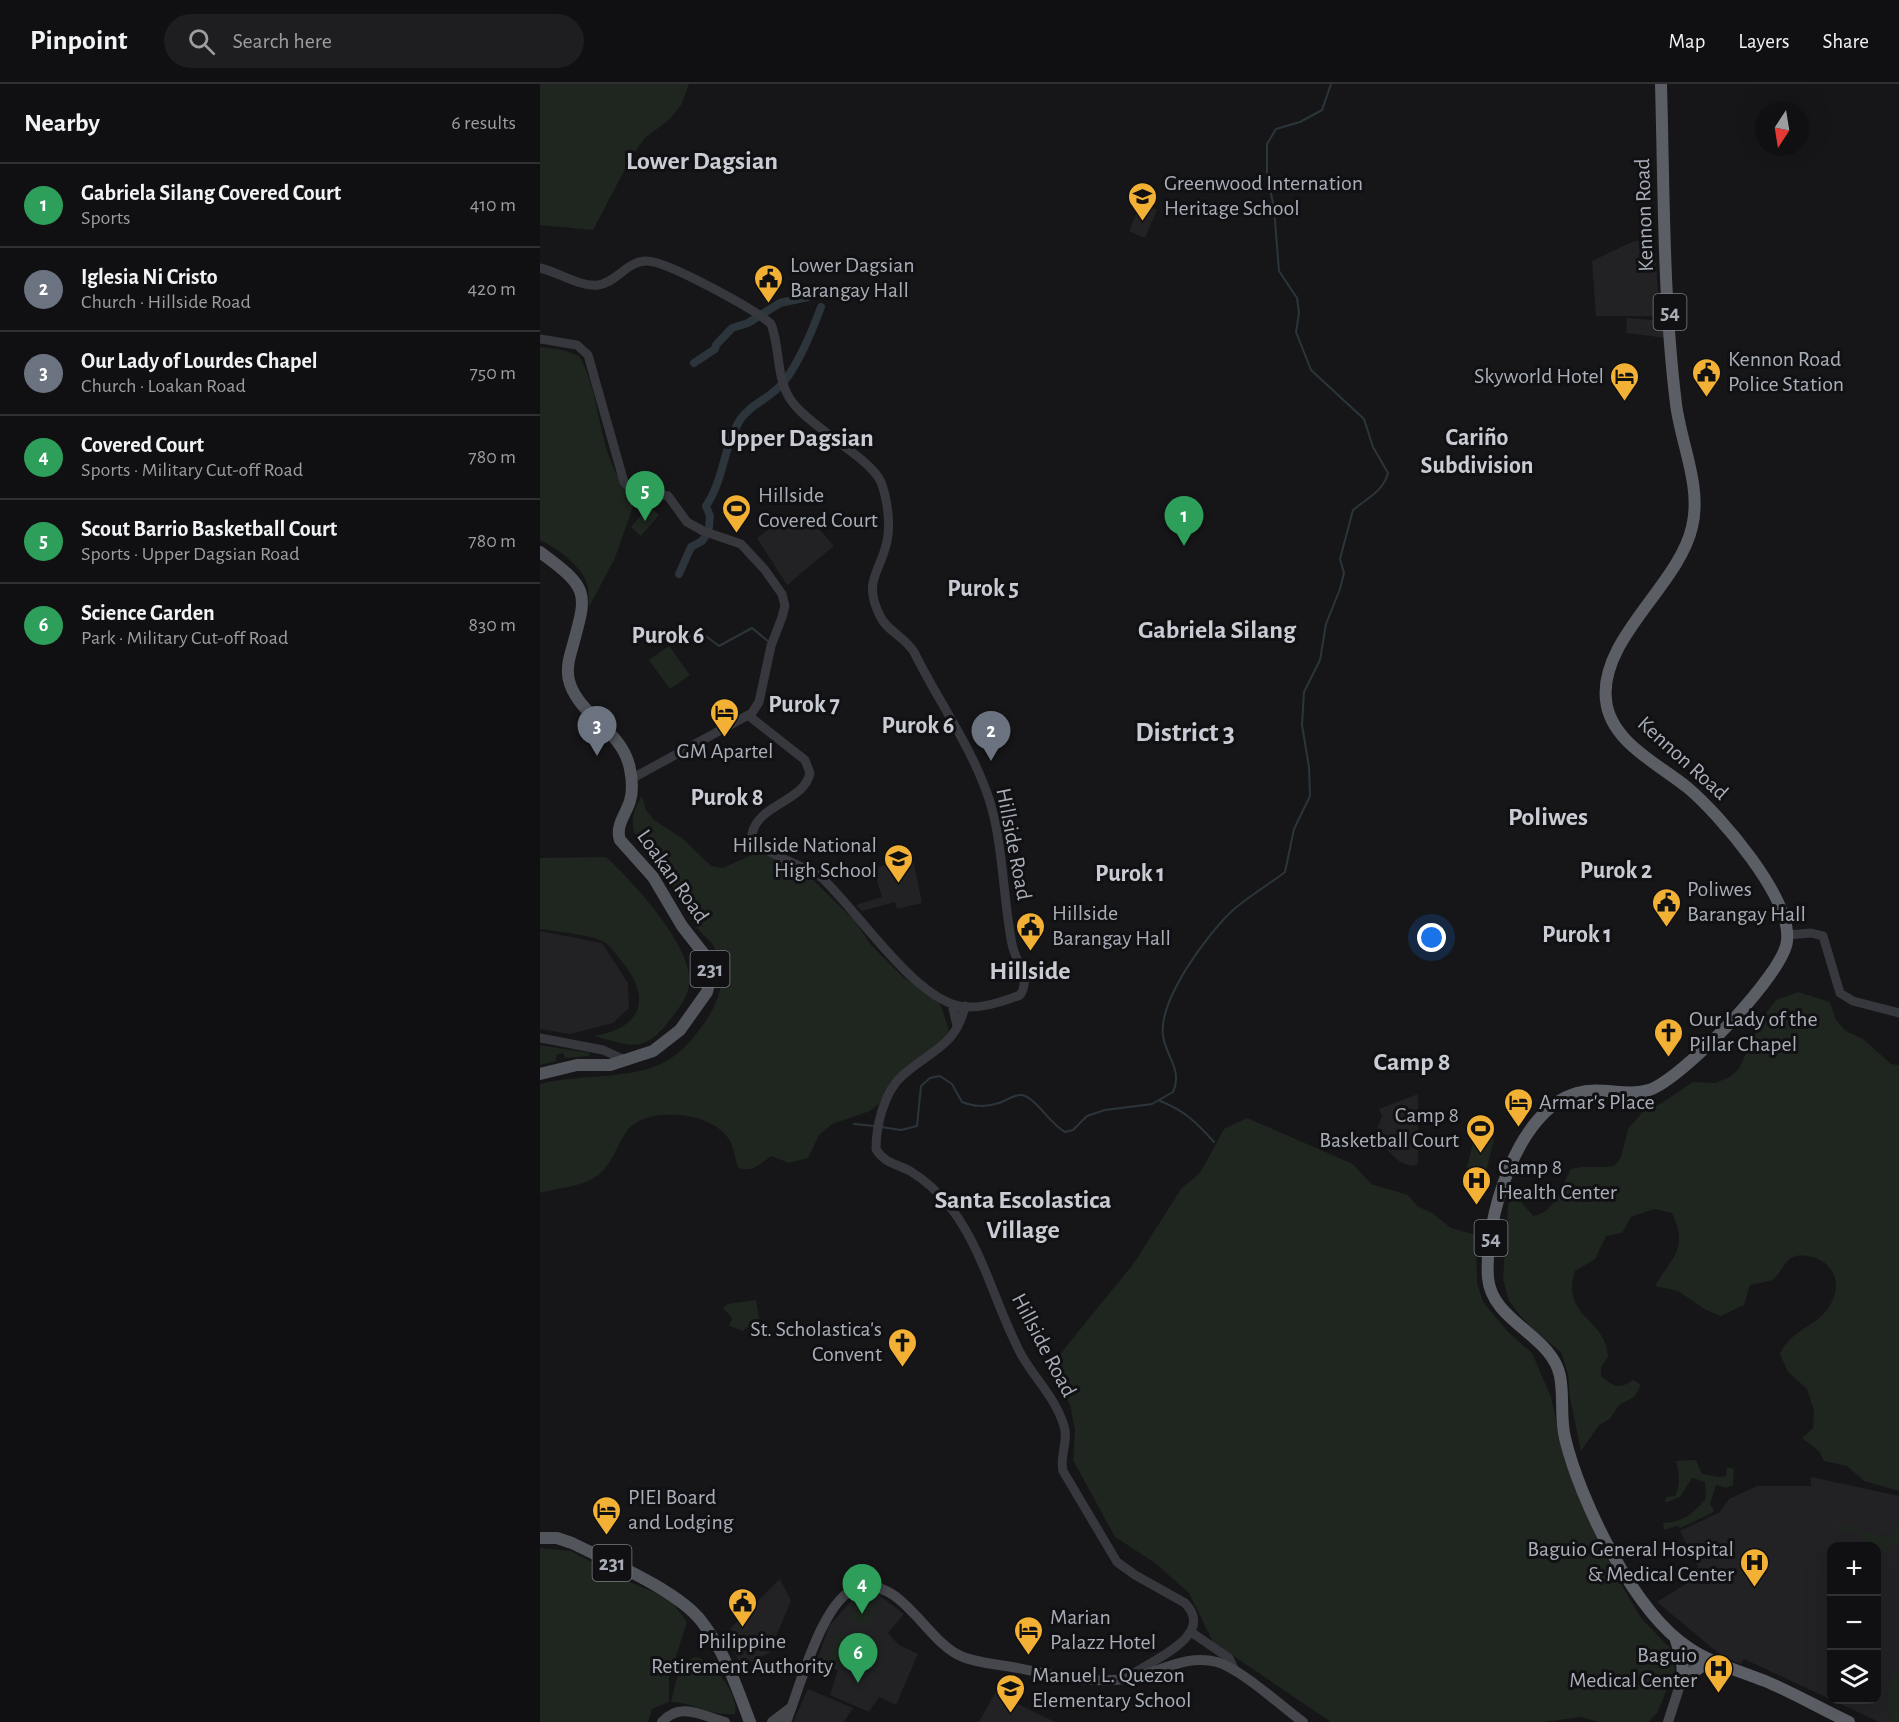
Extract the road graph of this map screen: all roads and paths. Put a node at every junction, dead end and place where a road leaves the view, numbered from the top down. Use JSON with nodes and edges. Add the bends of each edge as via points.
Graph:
{"nodes":[{"id":1,"x":1661,"y":84,"type":"edge"},
{"id":2,"x":540,"y":268,"type":"edge"},
{"id":3,"x":540,"y":339,"type":"edge"},
{"id":4,"x":540,"y":552,"type":"edge"},
{"id":5,"x":749,"y":716,"type":"junction"},
{"id":6,"x":631,"y":779,"type":"junction"},
{"id":7,"x":1788,"y":934,"type":"junction"},
{"id":8,"x":952,"y":1004,"type":"junction"},
{"id":9,"x":965,"y":1006,"type":"junction"},
{"id":10,"x":1899,"y":1013,"type":"edge"},
{"id":11,"x":957,"y":1026,"type":"junction"},
{"id":12,"x":540,"y":1038,"type":"edge"},
{"id":13,"x":627,"y":1061,"type":"junction"},
{"id":14,"x":540,"y":1074,"type":"edge"},
{"id":15,"x":540,"y":1538,"type":"edge"},
{"id":16,"x":1191,"y":1632,"type":"junction"},
{"id":17,"x":1674,"y":1636,"type":"junction"},
{"id":18,"x":1697,"y":1653,"type":"junction"},
{"id":19,"x":1721,"y":1663,"type":"junction"},
{"id":20,"x":1235,"y":1671,"type":"junction"},
{"id":21,"x":1125,"y":1679,"type":"junction"},
{"id":22,"x":1683,"y":1679,"type":"junction"},
{"id":23,"x":735,"y":1683,"type":"junction"},
{"id":24,"x":792,"y":1706,"type":"junction"},
{"id":25,"x":715,"y":1720,"type":"edge"},
{"id":26,"x":662,"y":1722,"type":"edge"},
{"id":27,"x":725,"y":1722,"type":"edge"},
{"id":28,"x":750,"y":1722,"type":"edge"},
{"id":29,"x":760,"y":1722,"type":"edge"},
{"id":30,"x":772,"y":1722,"type":"edge"},
{"id":31,"x":786,"y":1722,"type":"edge"},
{"id":32,"x":1303,"y":1722,"type":"edge"},
{"id":33,"x":1668,"y":1722,"type":"edge"},
{"id":34,"x":1849,"y":1722,"type":"edge"}],
"edges":[{"from":1,"to":7,"type":"highway","name":"Kennon Road","number":"54","via":[[1663,193],[1676,401],[1693,487],[1694,515],[1683,553],[1611,664],[1606,699],[1613,720],[1626,738],[1694,793],[1742,846],[1771,888]]},
{"from":2,"to":9,"type":"street","name":"Hillside Road","via":[[595,285],[636,263],[648,261],[709,286],[771,324],[783,383],[792,402],[866,463],[881,484],[888,523],[887,541],[873,586],[880,616],[908,641],[978,768],[990,801],[1012,947],[1025,981],[1020,995]]},
{"from":3,"to":5,"type":"street","via":[[578,345],[585,350],[622,476],[630,488],[663,493],[687,522],[741,544],[779,589],[784,606],[782,617],[771,646],[759,702]]},
{"from":4,"to":6,"type":"main road","name":"Loakan Road","number":"231","via":[[579,586],[583,606],[569,662],[570,684],[584,706],[620,745]]},
{"from":5,"to":6,"type":"street"},
{"from":5,"to":8,"type":"street","via":[[805,760],[810,773],[804,785],[756,822],[752,840],[762,849],[819,876],[860,917],[903,970]]},
{"from":6,"to":13,"type":"main road","name":"Loakan Road","number":"231","via":[[620,840],[653,877],[682,926],[707,958],[711,975],[703,1001],[680,1030],[653,1052]]},
{"from":7,"to":10,"type":"street","via":[[1823,936],[1840,993],[1853,1001]]},
{"from":7,"to":17,"type":"highway","number":"54","via":[[1784,952],[1768,979],[1682,1071],[1648,1090],[1574,1094],[1562,1099],[1537,1122],[1512,1162],[1491,1238],[1490,1290],[1503,1310],[1545,1350],[1559,1371],[1565,1437],[1584,1495],[1638,1598]]},
{"from":8,"to":9,"type":"street","name":"Hillside Road"},
{"from":8,"to":11,"type":"street"},
{"from":9,"to":11,"type":"street","name":"Hillside Road"},
{"from":11,"to":16,"type":"street","name":"Hillside Road","via":[[943,1047],[895,1084],[880,1126],[878,1152],[935,1191],[957,1216],[1023,1356],[1046,1388],[1062,1421],[1066,1434],[1063,1471],[1092,1515],[1110,1553],[1135,1575],[1185,1603],[1194,1618]]},
{"from":12,"to":13,"type":"street","via":[[603,1050]]},
{"from":13,"to":14,"type":"main road","name":"Loakan Road","number":"231","via":[[577,1065]]},
{"from":15,"to":23,"type":"main road","number":"231","via":[[572,1543],[680,1601],[708,1631]]},
{"from":16,"to":20,"type":"street","via":[[1224,1654]]},
{"from":16,"to":21,"type":"street","via":[[1176,1648]]},
{"from":17,"to":18,"type":"highway","number":"54"},
{"from":17,"to":22,"type":"highway"},
{"from":18,"to":19,"type":"highway","number":"54"},
{"from":18,"to":22,"type":"main road"},
{"from":19,"to":22,"type":"highway","via":[[1702,1666]]},
{"from":19,"to":34,"type":"highway","number":"54"},
{"from":20,"to":21,"type":"main road","via":[[1215,1662],[1192,1660]]},
{"from":20,"to":32,"type":"main road"},
{"from":21,"to":24,"type":"main road","via":[[1073,1679],[965,1658],[938,1641],[897,1598],[866,1587],[847,1593],[834,1608]]},
{"from":22,"to":33,"type":"main road"},
{"from":23,"to":28,"type":"main road","number":"231"},
{"from":23,"to":29,"type":"main road","number":"231"},
{"from":24,"to":30,"type":"main road"},
{"from":24,"to":31,"type":"main road"},
{"from":25,"to":26,"type":"main road","via":[[682,1710]]},
{"from":25,"to":27,"type":"main road"}]}
